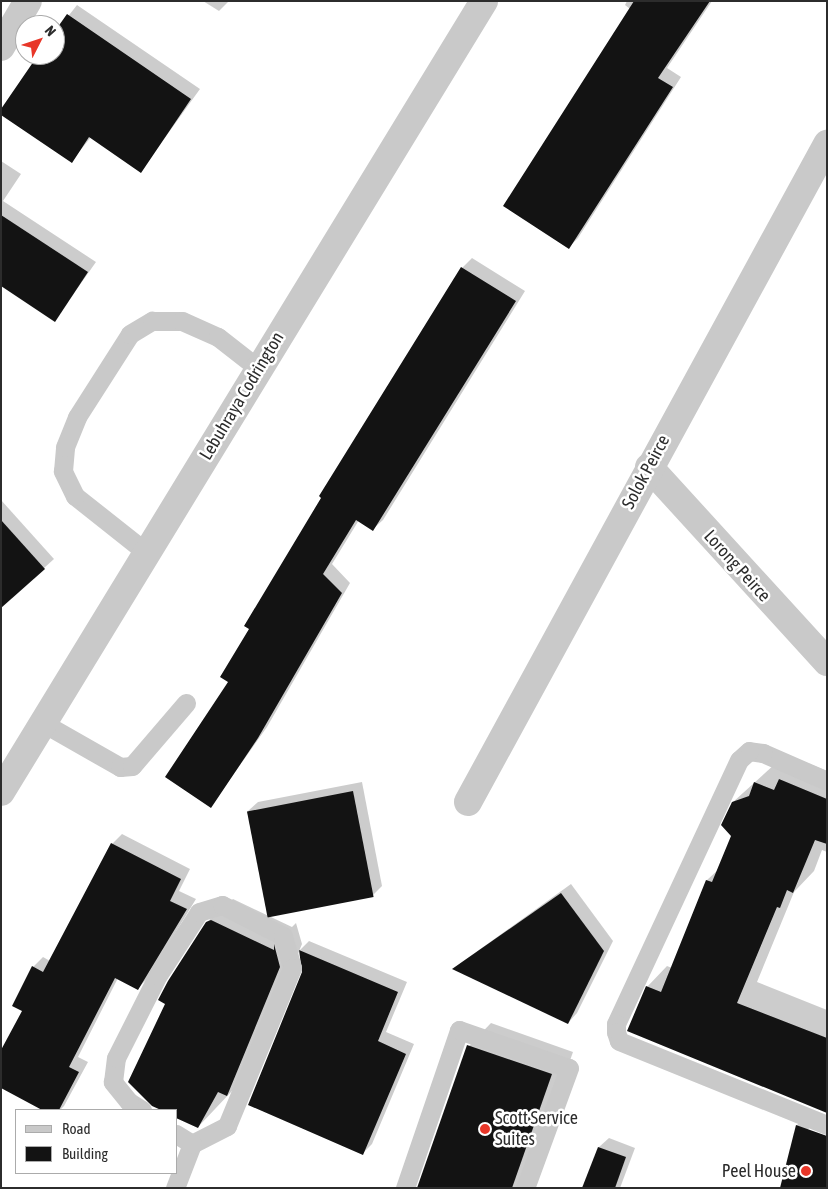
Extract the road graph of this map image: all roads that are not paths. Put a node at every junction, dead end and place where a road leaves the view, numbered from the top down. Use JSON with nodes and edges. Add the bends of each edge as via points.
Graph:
{"nodes":[{"id":1,"x":28,"y":1,"type":"edge"},
{"id":2,"x":484,"y":1,"type":"edge"},
{"id":3,"x":1,"y":48,"type":"edge"},
{"id":4,"x":827,"y":144,"type":"edge"},
{"id":5,"x":259,"y":369,"type":"junction"},
{"id":6,"x":649,"y":467,"type":"junction"},
{"id":7,"x":147,"y":553,"type":"junction"},
{"id":8,"x":827,"y":662,"type":"edge"},
{"id":9,"x":186,"y":703,"type":"dead end"},
{"id":10,"x":44,"y":723,"type":"junction"},
{"id":11,"x":827,"y":782,"type":"edge"},
{"id":12,"x":1,"y":792,"type":"edge"},
{"id":13,"x":468,"y":802,"type":"dead end"},
{"id":14,"x":140,"y":1109,"type":"edge"},
{"id":15,"x":827,"y":1125,"type":"edge"},
{"id":16,"x":184,"y":1139,"type":"edge"},
{"id":17,"x":178,"y":1172,"type":"edge"},
{"id":18,"x":178,"y":1174,"type":"edge"},
{"id":19,"x":175,"y":1188,"type":"edge"},
{"id":20,"x":405,"y":1188,"type":"edge"},
{"id":21,"x":525,"y":1188,"type":"edge"}],
"edges":[{"from":1,"to":3,"type":"street"},
{"from":2,"to":5,"type":"street","name":"Lebuhraya Codrington"},
{"from":4,"to":6,"type":"street","name":"Solok Peirce"},
{"from":5,"to":7,"type":"street","name":"Lebuhraya Codrington"},
{"from":5,"to":7,"type":"lane","via":[[218,337],[182,321],[152,321],[130,334],[77,417],[65,447],[63,470],[75,496]]},
{"from":6,"to":8,"type":"street","name":"Lorong Peirce"},
{"from":6,"to":13,"type":"street","name":"Solok Peirce"},
{"from":7,"to":10,"type":"street","name":"Lebuhraya Codrington"},
{"from":9,"to":10,"type":"lane","via":[[132,766],[120,766]]},
{"from":10,"to":12,"type":"street","name":"Lebuhraya Codrington"},
{"from":11,"to":15,"type":"lane","via":[[763,753],[749,751],[739,760],[616,1024],[616,1032],[619,1041]]},
{"from":14,"to":16,"type":"lane","via":[[129,1102],[113,1082],[116,1058],[158,975],[199,912],[222,904],[283,936],[292,968],[228,1126]]},
{"from":16,"to":17,"type":"lane"},
{"from":18,"to":19,"type":"lane"},
{"from":20,"to":21,"type":"lane","via":[[459,1030],[569,1068]]}]}
